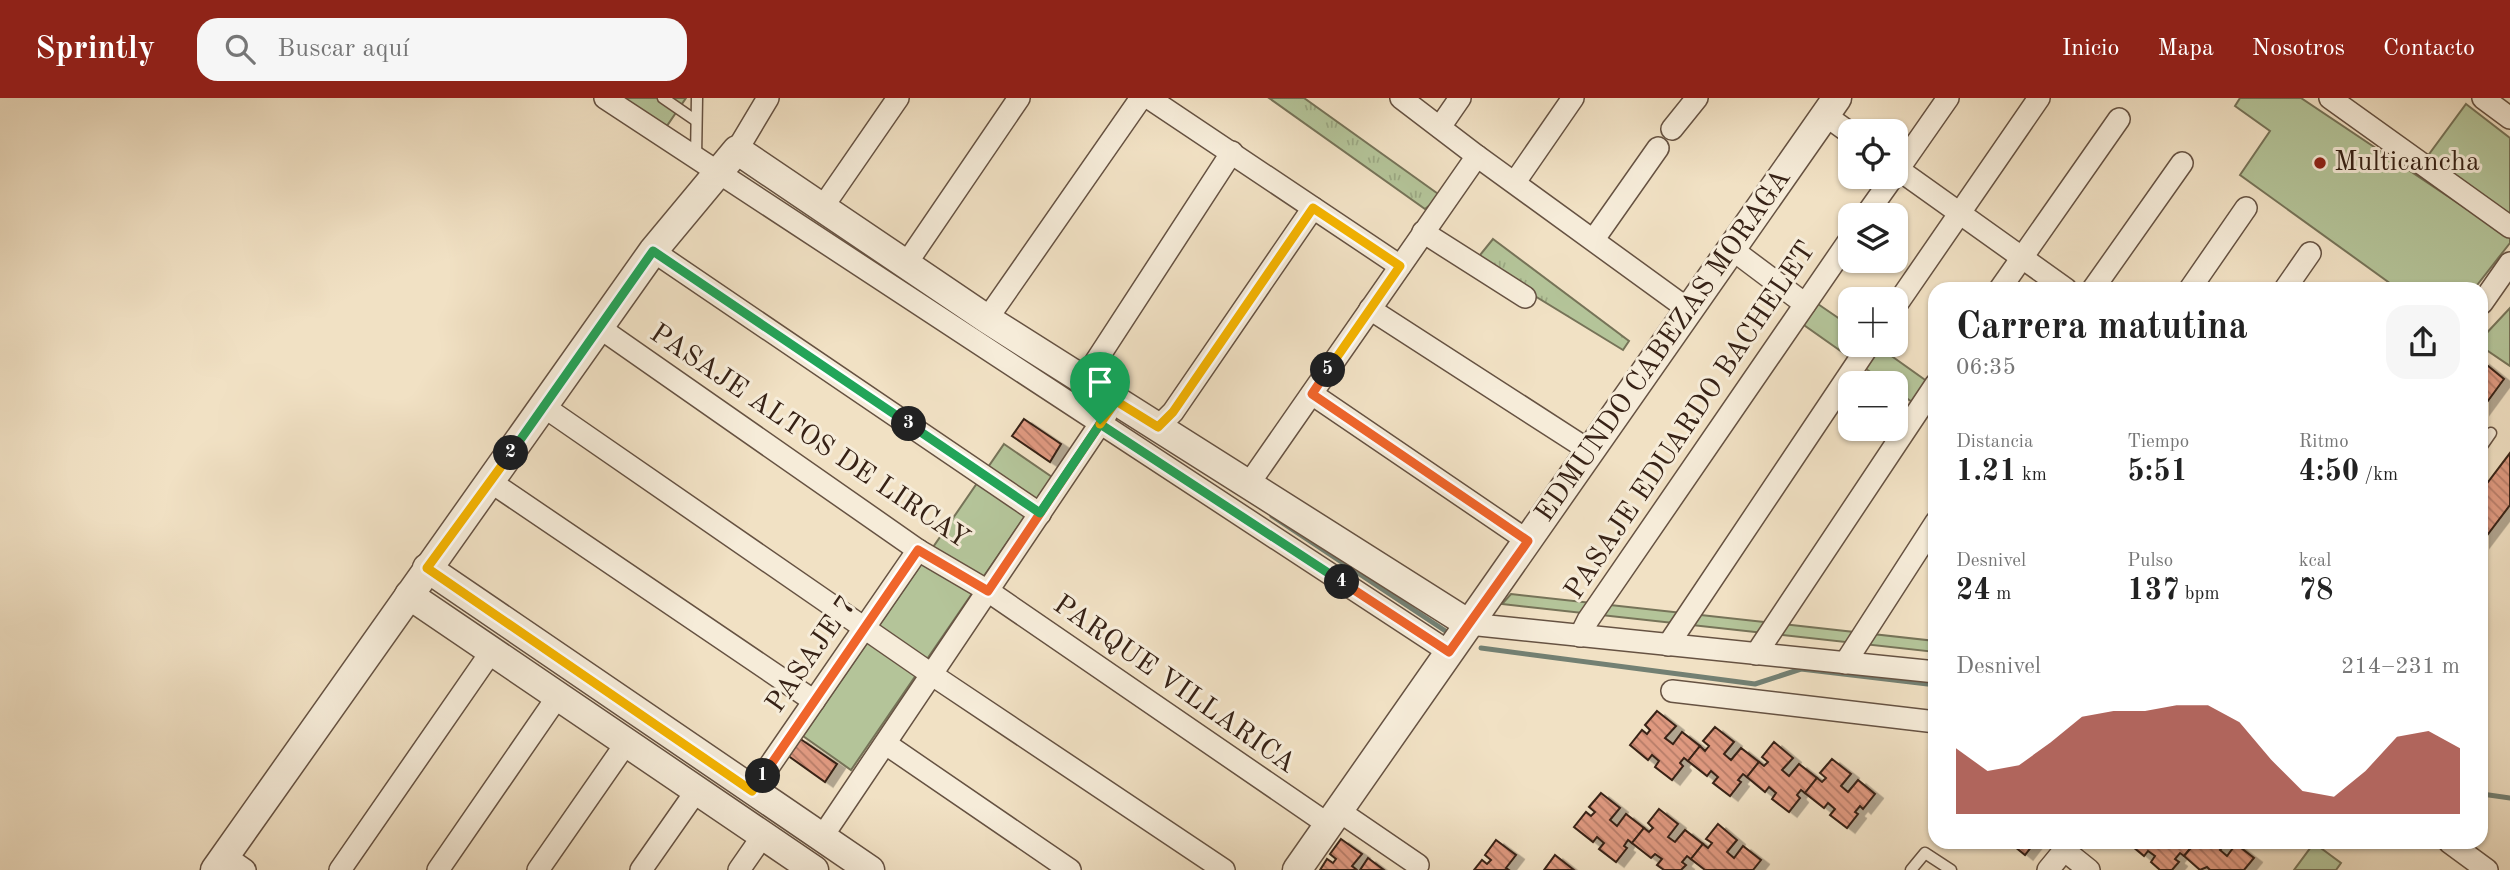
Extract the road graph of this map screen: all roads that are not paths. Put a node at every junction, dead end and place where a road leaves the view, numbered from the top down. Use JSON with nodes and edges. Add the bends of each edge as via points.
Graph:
{"nodes":[{"id":1,"x":605,"y":98,"type":"edge"},
{"id":2,"x":663,"y":98,"type":"edge"},
{"id":3,"x":697,"y":98,"type":"edge"},
{"id":4,"x":768,"y":98,"type":"edge"},
{"id":5,"x":898,"y":98,"type":"edge"},
{"id":6,"x":1019,"y":98,"type":"edge"},
{"id":7,"x":1141,"y":98,"type":"edge"},
{"id":8,"x":1149,"y":98,"type":"edge"},
{"id":9,"x":1401,"y":98,"type":"edge"},
{"id":10,"x":1460,"y":98,"type":"edge"},
{"id":11,"x":1573,"y":98,"type":"edge"},
{"id":12,"x":1697,"y":98,"type":"edge"},
{"id":13,"x":1948,"y":98,"type":"edge"},
{"id":14,"x":2039,"y":98,"type":"edge"},
{"id":15,"x":2330,"y":98,"type":"edge"},
{"id":16,"x":2483,"y":98,"type":"edge"},
{"id":17,"x":1831,"y":107,"type":"edge"},
{"id":18,"x":2510,"y":118,"type":"edge"},
{"id":19,"x":2119,"y":119,"type":"dead end"},
{"id":20,"x":695,"y":120,"type":"junction"},
{"id":21,"x":1440,"y":127,"type":"junction"},
{"id":22,"x":1672,"y":129,"type":"dead end"},
{"id":23,"x":1658,"y":148,"type":"dead end"},
{"id":24,"x":737,"y":150,"type":"junction"},
{"id":25,"x":1231,"y":152,"type":"junction"},
{"id":26,"x":1908,"y":155,"type":"edge"},
{"id":27,"x":1476,"y":156,"type":"junction"},
{"id":28,"x":2182,"y":163,"type":"dead end"},
{"id":29,"x":706,"y":167,"type":"junction"},
{"id":30,"x":1908,"y":180,"type":"edge"},
{"id":31,"x":1516,"y":182,"type":"junction"},
{"id":32,"x":822,"y":208,"type":"junction"},
{"id":33,"x":1313,"y":208,"type":"junction"},
{"id":34,"x":2246,"y":208,"type":"dead end"},
{"id":35,"x":1960,"y":214,"type":"junction"},
{"id":36,"x":2510,"y":227,"type":"edge"},
{"id":37,"x":1423,"y":232,"type":"junction"},
{"id":38,"x":1594,"y":239,"type":"junction"},
{"id":39,"x":1733,"y":250,"type":"junction"},
{"id":40,"x":653,"y":251,"type":"junction"},
{"id":41,"x":2310,"y":253,"type":"dead end"},
{"id":42,"x":1838,"y":256,"type":"edge"},
{"id":43,"x":2021,"y":257,"type":"junction"},
{"id":44,"x":2510,"y":263,"type":"edge"},
{"id":45,"x":906,"y":264,"type":"junction"},
{"id":46,"x":1400,"y":266,"type":"junction"},
{"id":47,"x":2005,"y":282,"type":"edge"},
{"id":48,"x":2056,"y":282,"type":"edge"},
{"id":49,"x":2098,"y":282,"type":"edge"},
{"id":50,"x":2195,"y":282,"type":"edge"},
{"id":51,"x":2290,"y":282,"type":"edge"},
{"id":52,"x":1908,"y":288,"type":"edge"},
{"id":53,"x":2488,"y":294,"type":"edge"},
{"id":54,"x":1525,"y":298,"type":"dead end"},
{"id":55,"x":1805,"y":303,"type":"junction"},
{"id":56,"x":1370,"y":309,"type":"junction"},
{"id":57,"x":1689,"y":310,"type":"junction"},
{"id":58,"x":987,"y":319,"type":"junction"},
{"id":59,"x":600,"y":328,"type":"junction"},
{"id":60,"x":1861,"y":357,"type":"edge"},
{"id":61,"x":1083,"y":381,"type":"junction"},
{"id":62,"x":1312,"y":394,"type":"junction"},
{"id":63,"x":1928,"y":396,"type":"edge"},
{"id":64,"x":1116,"y":401,"type":"junction"},
{"id":65,"x":543,"y":406,"type":"junction"},
{"id":66,"x":1100,"y":424,"type":"junction"},
{"id":67,"x":1158,"y":427,"type":"junction"},
{"id":68,"x":2491,"y":433,"type":"dead end"},
{"id":69,"x":2488,"y":437,"type":"edge"},
{"id":70,"x":1590,"y":451,"type":"junction"},
{"id":71,"x":491,"y":482,"type":"junction"},
{"id":72,"x":1248,"y":485,"type":"junction"},
{"id":73,"x":1040,"y":513,"type":"junction"},
{"id":74,"x":1928,"y":535,"type":"edge"},
{"id":75,"x":1528,"y":541,"type":"junction"},
{"id":76,"x":918,"y":550,"type":"junction"},
{"id":77,"x":427,"y":568,"type":"junction"},
{"id":78,"x":988,"y":591,"type":"junction"},
{"id":79,"x":409,"y":595,"type":"junction"},
{"id":80,"x":1469,"y":624,"type":"junction"},
{"id":81,"x":865,"y":627,"type":"junction"},
{"id":82,"x":1580,"y":636,"type":"junction"},
{"id":83,"x":1668,"y":645,"type":"junction"},
{"id":84,"x":491,"y":652,"type":"junction"},
{"id":85,"x":1449,"y":652,"type":"junction"},
{"id":86,"x":1756,"y":654,"type":"junction"},
{"id":87,"x":1845,"y":663,"type":"junction"},
{"id":88,"x":1928,"y":669,"type":"edge"},
{"id":89,"x":932,"y":674,"type":"junction"},
{"id":90,"x":1672,"y":691,"type":"dead end"},
{"id":91,"x":558,"y":696,"type":"junction"},
{"id":92,"x":814,"y":701,"type":"junction"},
{"id":93,"x":1928,"y":721,"type":"edge"},
{"id":94,"x":627,"y":742,"type":"junction"},
{"id":95,"x":886,"y":744,"type":"junction"},
{"id":96,"x":697,"y":790,"type":"junction"},
{"id":97,"x":752,"y":791,"type":"junction"},
{"id":98,"x":1334,"y":818,"type":"junction"},
{"id":99,"x":764,"y":834,"type":"junction"},
{"id":100,"x":822,"y":837,"type":"junction"},
{"id":101,"x":2065,"y":849,"type":"edge"},
{"id":102,"x":2070,"y":849,"type":"edge"},
{"id":103,"x":2458,"y":849,"type":"edge"},
{"id":104,"x":1418,"y":864,"type":"dead end"},
{"id":105,"x":228,"y":865,"type":"edge"},
{"id":106,"x":340,"y":870,"type":"edge"},
{"id":107,"x":438,"y":870,"type":"edge"},
{"id":108,"x":538,"y":870,"type":"edge"},
{"id":109,"x":641,"y":870,"type":"edge"},
{"id":110,"x":738,"y":870,"type":"edge"},
{"id":111,"x":814,"y":870,"type":"edge"},
{"id":112,"x":870,"y":870,"type":"edge"},
{"id":113,"x":1070,"y":870,"type":"edge"},
{"id":114,"x":1224,"y":870,"type":"edge"},
{"id":115,"x":1297,"y":870,"type":"edge"},
{"id":116,"x":1911,"y":870,"type":"edge"},
{"id":117,"x":1951,"y":870,"type":"edge"},
{"id":118,"x":2048,"y":870,"type":"edge"},
{"id":119,"x":2089,"y":870,"type":"edge"},
{"id":120,"x":2487,"y":870,"type":"edge"}],
"edges":[{"from":1,"to":29,"type":"street"},
{"from":2,"to":20,"type":"lane"},
{"from":3,"to":20,"type":"lane"},
{"from":4,"to":24,"type":"street"},
{"from":5,"to":32,"type":"street"},
{"from":6,"to":45,"type":"street"},
{"from":7,"to":58,"type":"street"},
{"from":8,"to":25,"type":"street"},
{"from":9,"to":21,"type":"street"},
{"from":10,"to":21,"type":"street"},
{"from":11,"to":31,"type":"street"},
{"from":12,"to":22,"type":"street"},
{"from":13,"to":26,"type":"street"},
{"from":14,"to":35,"type":"street"},
{"from":15,"to":36,"type":"street"},
{"from":16,"to":18,"type":"street"},
{"from":17,"to":39,"type":"street","name":"EDMUNDO CABEZAS MORAGA"},
{"from":19,"to":43,"type":"street"},
{"from":20,"to":29,"type":"lane"},
{"from":21,"to":27,"type":"street"},
{"from":23,"to":38,"type":"street"},
{"from":24,"to":29,"type":"street"},
{"from":24,"to":32,"type":"street"},
{"from":25,"to":33,"type":"street"},
{"from":25,"to":61,"type":"street"},
{"from":27,"to":31,"type":"street"},
{"from":27,"to":37,"type":"street"},
{"from":28,"to":49,"type":"street"},
{"from":29,"to":40,"type":"street"},
{"from":29,"to":66,"type":"street"},
{"from":30,"to":35,"type":"street"},
{"from":31,"to":38,"type":"street"},
{"from":32,"to":45,"type":"street"},
{"from":33,"to":46,"type":"street"},
{"from":33,"to":67,"type":"street","via":[[1173,412]]},
{"from":34,"to":50,"type":"street"},
{"from":35,"to":43,"type":"street"},
{"from":35,"to":52,"type":"street"},
{"from":37,"to":46,"type":"street"},
{"from":37,"to":54,"type":"street"},
{"from":38,"to":57,"type":"street"},
{"from":39,"to":55,"type":"street"},
{"from":39,"to":57,"type":"street","name":"EDMUNDO CABEZAS MORAGA"},
{"from":40,"to":59,"type":"street"},
{"from":40,"to":73,"type":"street"},
{"from":41,"to":51,"type":"street"},
{"from":42,"to":55,"type":"street","name":"PASAJE EDUARDO BACHELET"},
{"from":43,"to":47,"type":"street"},
{"from":43,"to":48,"type":"street"},
{"from":44,"to":53,"type":"street"},
{"from":45,"to":58,"type":"street"},
{"from":46,"to":56,"type":"street"},
{"from":55,"to":82,"type":"street","name":"PASAJE EDUARDO BACHELET"},
{"from":56,"to":62,"type":"street"},
{"from":56,"to":70,"type":"street"},
{"from":57,"to":70,"type":"street","name":"EDMUNDO CABEZAS MORAGA"},
{"from":58,"to":61,"type":"street"},
{"from":59,"to":65,"type":"street"},
{"from":59,"to":76,"type":"street","name":"PASAJE ALTOS DE LIRCAY"},
{"from":60,"to":83,"type":"street"},
{"from":61,"to":64,"type":"street"},
{"from":62,"to":72,"type":"street"},
{"from":62,"to":75,"type":"street"},
{"from":63,"to":86,"type":"street"},
{"from":64,"to":66,"type":"street"},
{"from":64,"to":67,"type":"street"},
{"from":65,"to":71,"type":"street"},
{"from":65,"to":81,"type":"street"},
{"from":66,"to":73,"type":"street"},
{"from":66,"to":85,"type":"street"},
{"from":67,"to":72,"type":"street"},
{"from":68,"to":69,"type":"lane"},
{"from":70,"to":75,"type":"street","name":"EDMUNDO CABEZAS MORAGA"},
{"from":71,"to":77,"type":"street"},
{"from":71,"to":92,"type":"street"},
{"from":72,"to":80,"type":"street"},
{"from":73,"to":78,"type":"street"},
{"from":74,"to":87,"type":"street"},
{"from":75,"to":80,"type":"street","name":"EDMUNDO CABEZAS MORAGA"},
{"from":76,"to":78,"type":"street","name":"PASAJE ALTOS DE LIRCAY"},
{"from":76,"to":81,"type":"street","name":"PASAJE 7"},
{"from":77,"to":79,"type":"street"},
{"from":77,"to":97,"type":"street"},
{"from":78,"to":89,"type":"street"},
{"from":78,"to":98,"type":"street","name":"PARQUE VILLARICA"},
{"from":79,"to":84,"type":"street"},
{"from":79,"to":105,"type":"street"},
{"from":80,"to":82,"type":"street"},
{"from":80,"to":85,"type":"street","name":"EDMUNDO CABEZAS MORAGA"},
{"from":81,"to":89,"type":"street"},
{"from":81,"to":92,"type":"street","name":"PASAJE 7"},
{"from":82,"to":83,"type":"street"},
{"from":83,"to":86,"type":"street"},
{"from":84,"to":91,"type":"street"},
{"from":84,"to":106,"type":"street"},
{"from":85,"to":98,"type":"street","name":"EDMUNDO CABEZAS MORAGA"},
{"from":86,"to":87,"type":"street"},
{"from":87,"to":88,"type":"street"},
{"from":89,"to":95,"type":"street"},
{"from":89,"to":114,"type":"street"},
{"from":90,"to":93,"type":"street"},
{"from":91,"to":94,"type":"street"},
{"from":91,"to":107,"type":"street"},
{"from":92,"to":97,"type":"street","name":"PASAJE 7"},
{"from":94,"to":96,"type":"street"},
{"from":94,"to":108,"type":"street"},
{"from":95,"to":100,"type":"street"},
{"from":95,"to":113,"type":"street"},
{"from":96,"to":99,"type":"street"},
{"from":96,"to":109,"type":"street"},
{"from":97,"to":100,"type":"street"},
{"from":98,"to":104,"type":"street","name":"PARQUE VILLARICA"},
{"from":98,"to":115,"type":"street","name":"EDMUNDO CABEZAS MORAGA"},
{"from":99,"to":110,"type":"street"},
{"from":99,"to":111,"type":"street"},
{"from":100,"to":112,"type":"street"},
{"from":101,"to":118,"type":"street"},
{"from":102,"to":119,"type":"street"},
{"from":103,"to":120,"type":"street"},
{"from":116,"to":117,"type":"lane","via":[[1929,853]]}]}
